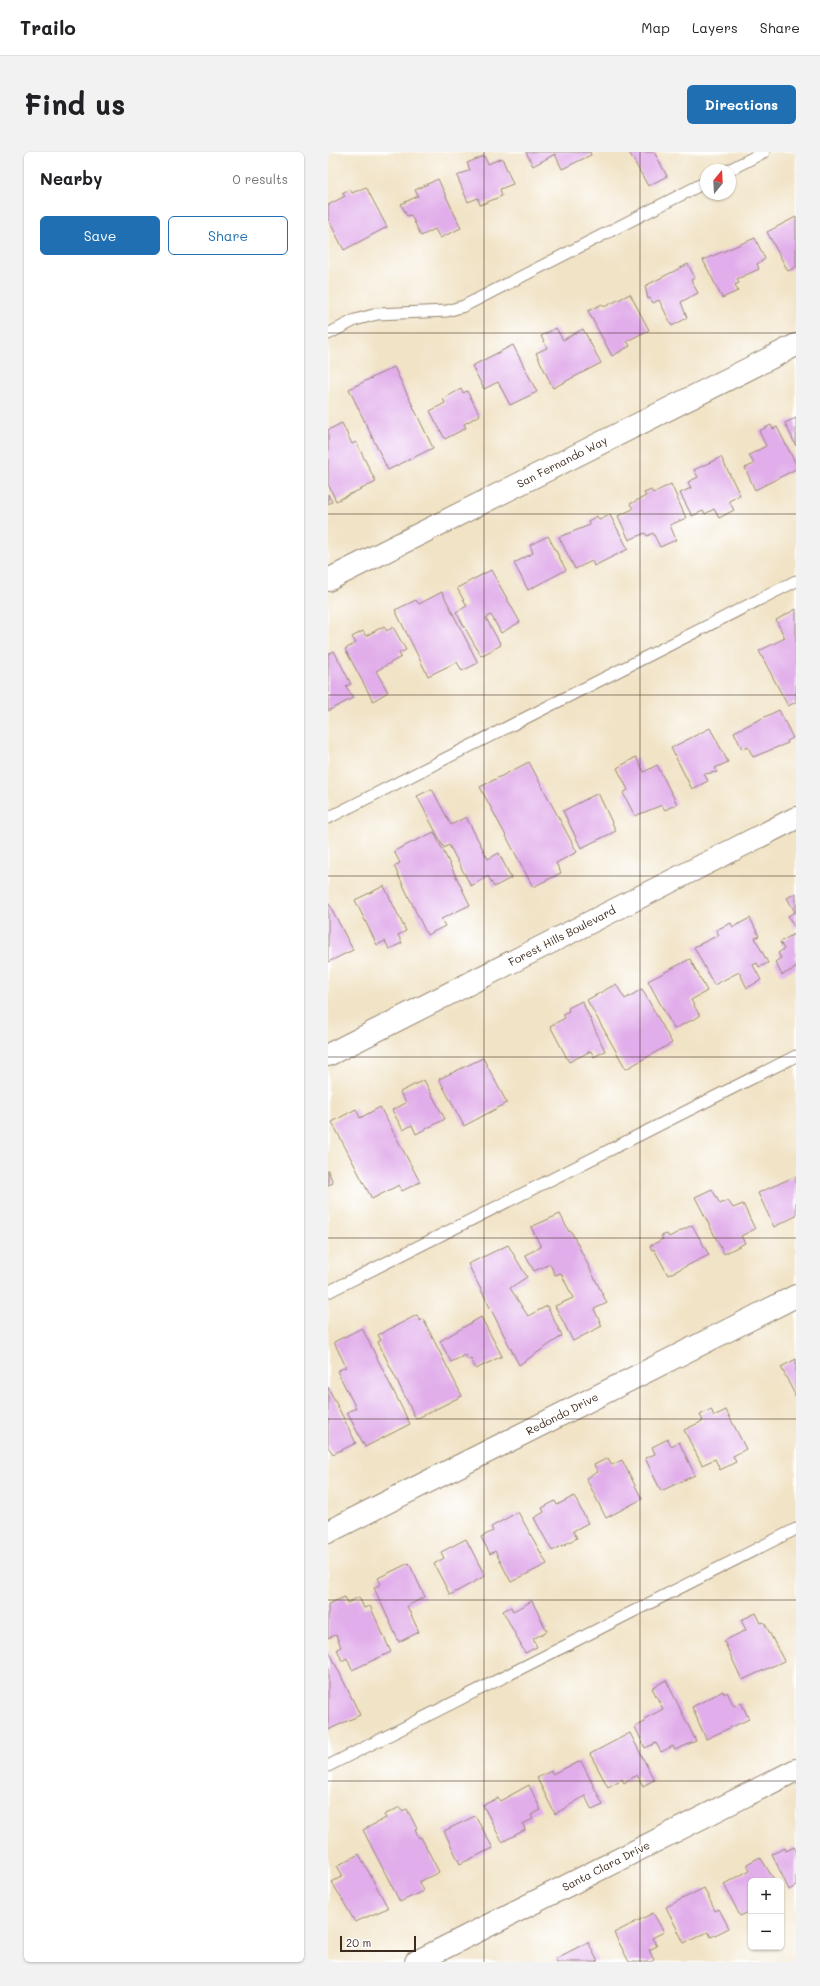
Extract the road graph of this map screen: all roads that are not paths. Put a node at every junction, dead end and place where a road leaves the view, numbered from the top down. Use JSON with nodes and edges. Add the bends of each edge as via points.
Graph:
{"nodes":[{"id":1,"x":764,"y":152,"type":"edge"},
{"id":2,"x":736,"y":166,"type":"edge"},
{"id":3,"x":700,"y":185,"type":"edge"},
{"id":4,"x":328,"y":334,"type":"edge"},
{"id":5,"x":796,"y":345,"type":"edge"},
{"id":6,"x":328,"y":580,"type":"edge"},
{"id":7,"x":796,"y":581,"type":"edge"},
{"id":8,"x":328,"y":818,"type":"edge"},
{"id":9,"x":796,"y":818,"type":"edge"},
{"id":10,"x":328,"y":1055,"type":"edge"},
{"id":11,"x":796,"y":1056,"type":"edge"},
{"id":12,"x":328,"y":1292,"type":"edge"},
{"id":13,"x":796,"y":1296,"type":"edge"},
{"id":14,"x":796,"y":1529,"type":"edge"},
{"id":15,"x":328,"y":1532,"type":"edge"},
{"id":16,"x":328,"y":1766,"type":"edge"},
{"id":17,"x":796,"y":1770,"type":"edge"},
{"id":18,"x":416,"y":1962,"type":"edge"}],
"edges":[{"from":1,"to":2,"type":"lane"},
{"from":3,"to":4,"type":"lane","via":[[464,306],[447,311],[377,314],[355,320]]},
{"from":5,"to":6,"type":"street","name":"San Fernando Way"},
{"from":7,"to":8,"type":"lane"},
{"from":9,"to":10,"type":"street","name":"Forest Hills Boulevard"},
{"from":11,"to":12,"type":"lane"},
{"from":13,"to":15,"type":"street","name":"Redondo Drive"},
{"from":14,"to":16,"type":"lane"},
{"from":17,"to":18,"type":"street","name":"Santa Clara Drive"}]}
